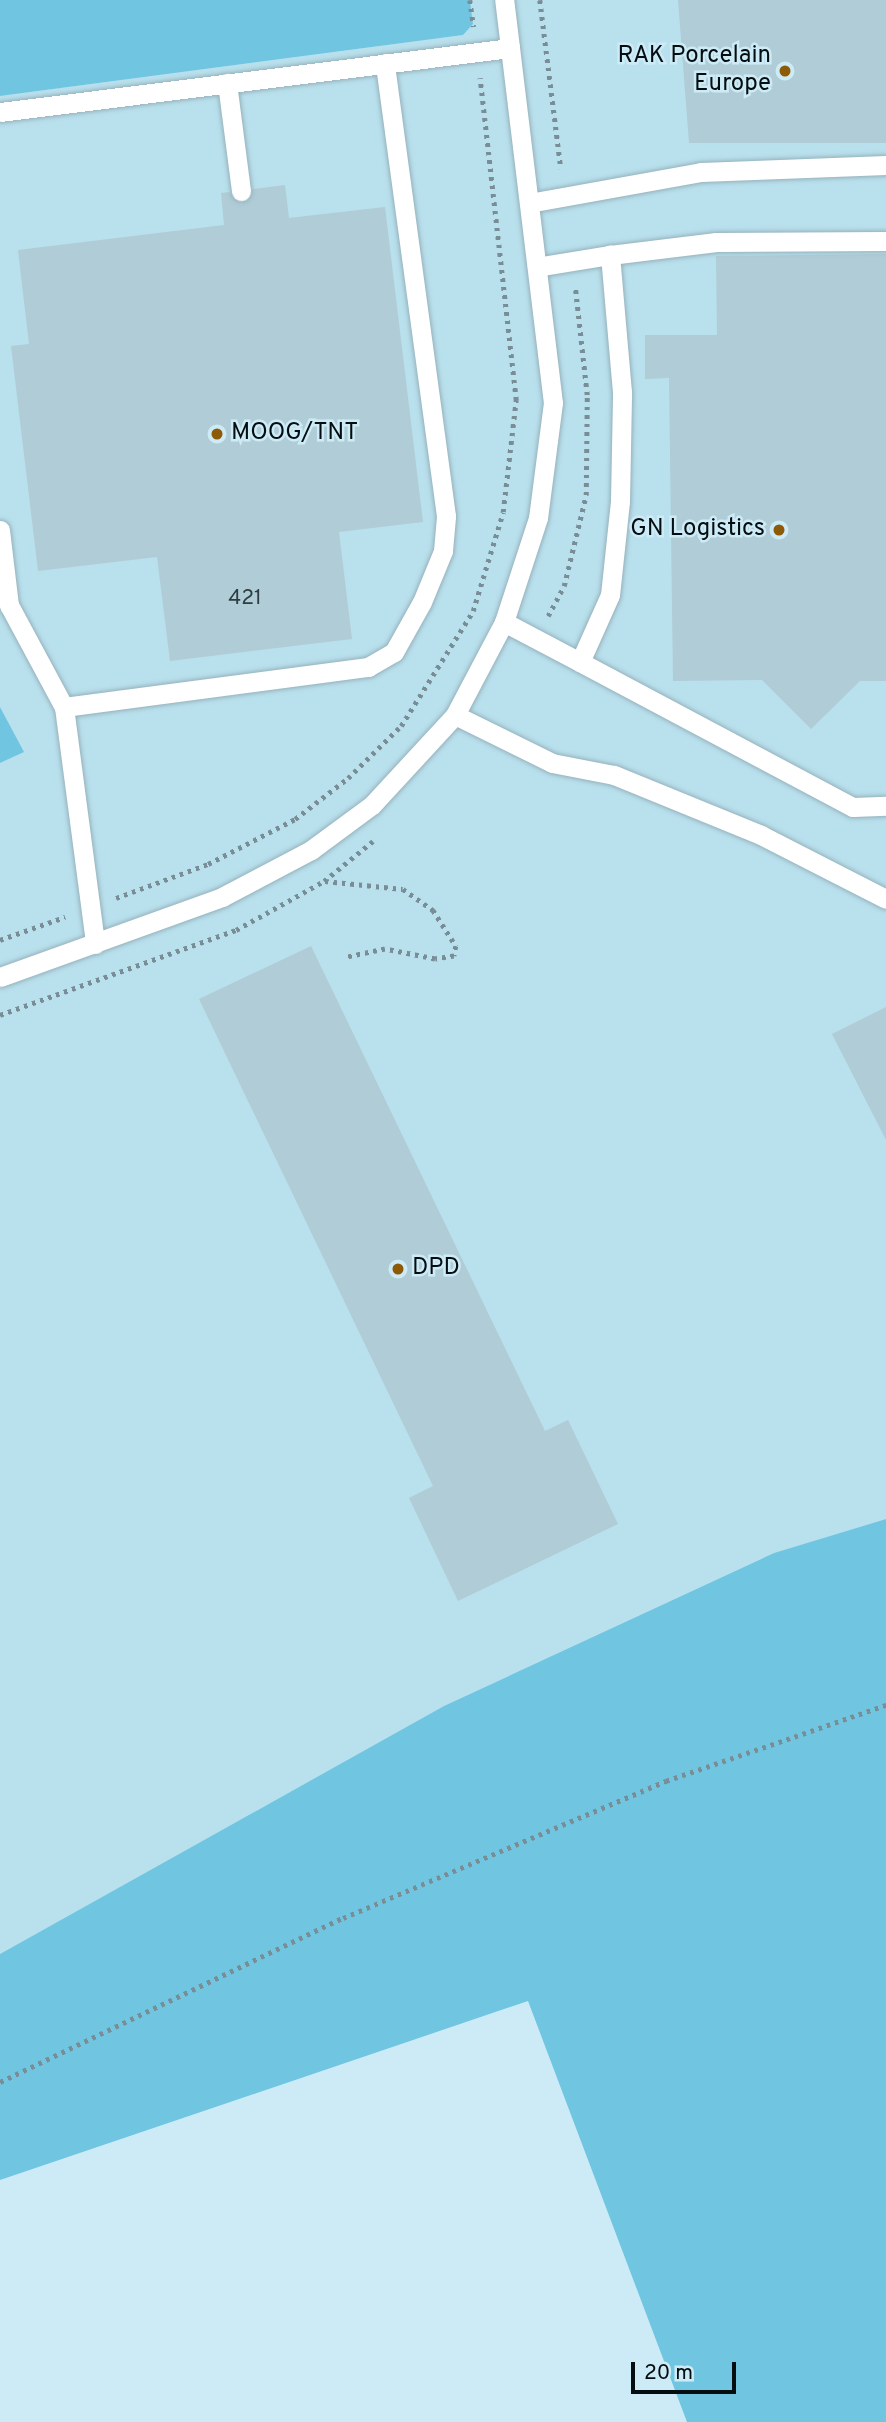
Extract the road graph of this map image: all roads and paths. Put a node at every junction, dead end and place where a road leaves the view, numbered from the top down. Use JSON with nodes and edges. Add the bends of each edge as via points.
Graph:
{"nodes":[{"id":1,"x":470,"y":0,"type":"edge"},
{"id":2,"x":504,"y":0,"type":"edge"},
{"id":3,"x":510,"y":48,"type":"junction"},
{"id":4,"x":477,"y":52,"type":"junction"},
{"id":5,"x":384,"y":63,"type":"junction"},
{"id":6,"x":227,"y":83,"type":"junction"},
{"id":7,"x":0,"y":112,"type":"edge"},
{"id":8,"x":886,"y":164,"type":"edge"},
{"id":9,"x":241,"y":191,"type":"dead end"},
{"id":10,"x":529,"y":202,"type":"junction"},
{"id":11,"x":886,"y":241,"type":"edge"},
{"id":12,"x":610,"y":255,"type":"junction"},
{"id":13,"x":537,"y":267,"type":"junction"},
{"id":14,"x":0,"y":530,"type":"edge"},
{"id":15,"x":504,"y":622,"type":"junction"},
{"id":16,"x":580,"y":662,"type":"junction"},
{"id":17,"x":64,"y":707,"type":"junction"},
{"id":18,"x":455,"y":715,"type":"junction"},
{"id":19,"x":886,"y":806,"type":"edge"},
{"id":20,"x":324,"y":881,"type":"dead end"},
{"id":21,"x":886,"y":900,"type":"edge"},
{"id":22,"x":90,"y":908,"type":"junction"},
{"id":23,"x":0,"y":940,"type":"edge"},
{"id":24,"x":95,"y":944,"type":"junction"},
{"id":25,"x":347,"y":957,"type":"dead end"},
{"id":26,"x":0,"y":977,"type":"edge"},
{"id":27,"x":886,"y":1705,"type":"edge"},
{"id":28,"x":0,"y":2082,"type":"edge"}],
"edges":[{"from":1,"to":4,"type":"path"},
{"from":2,"to":3,"type":"lane"},
{"from":3,"to":4,"type":"lane"},
{"from":3,"to":10,"type":"lane"},
{"from":4,"to":5,"type":"lane"},
{"from":4,"to":22,"type":"path","via":[[516,400],[503,512],[472,611],[401,726],[327,795],[295,819],[208,864]]},
{"from":5,"to":6,"type":"lane"},
{"from":5,"to":17,"type":"lane","via":[[446,516],[443,551],[422,602],[394,652],[368,667]]},
{"from":6,"to":7,"type":"lane"},
{"from":6,"to":9,"type":"lane"},
{"from":8,"to":10,"type":"lane","via":[[701,172]]},
{"from":10,"to":13,"type":"lane"},
{"from":11,"to":12,"type":"lane","via":[[716,242]]},
{"from":12,"to":13,"type":"lane"},
{"from":12,"to":16,"type":"lane","via":[[622,392],[620,501],[610,595]]},
{"from":13,"to":15,"type":"lane","via":[[553,403],[538,518]]},
{"from":14,"to":17,"type":"lane","via":[[9,605]]},
{"from":15,"to":16,"type":"lane"},
{"from":15,"to":18,"type":"lane"},
{"from":16,"to":19,"type":"lane","via":[[853,807]]},
{"from":17,"to":22,"type":"lane"},
{"from":18,"to":21,"type":"lane","via":[[552,763],[614,775],[761,835]]},
{"from":18,"to":24,"type":"lane","via":[[372,804],[311,850],[222,897]]},
{"from":20,"to":25,"type":"path","via":[[403,889],[433,910],[456,946],[454,956],[435,959],[385,949]]},
{"from":22,"to":23,"type":"path"},
{"from":22,"to":24,"type":"lane"},
{"from":24,"to":26,"type":"lane"},
{"from":27,"to":28,"type":"path","via":[[666,1781],[343,1918]]}]}
